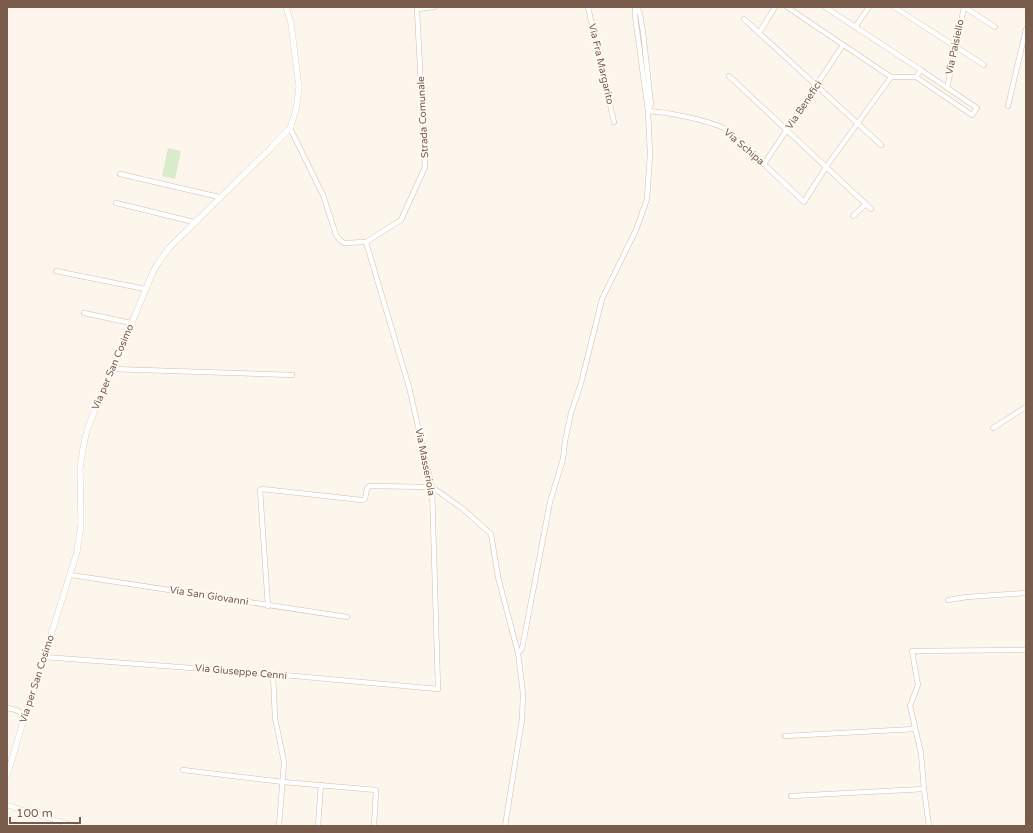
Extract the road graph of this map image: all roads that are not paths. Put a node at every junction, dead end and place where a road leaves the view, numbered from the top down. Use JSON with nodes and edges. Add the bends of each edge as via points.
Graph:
{"nodes":[{"id":1,"x":286,"y":7,"type":"edge"},
{"id":2,"x":434,"y":7,"type":"edge"},
{"id":3,"x":588,"y":7,"type":"edge"},
{"id":4,"x":636,"y":7,"type":"edge"},
{"id":5,"x":775,"y":7,"type":"edge"},
{"id":6,"x":787,"y":7,"type":"edge"},
{"id":7,"x":825,"y":7,"type":"edge"},
{"id":8,"x":869,"y":7,"type":"edge"},
{"id":9,"x":894,"y":7,"type":"edge"},
{"id":10,"x":964,"y":7,"type":"edge"},
{"id":11,"x":744,"y":19,"type":"dead end"},
{"id":12,"x":856,"y":27,"type":"junction"},
{"id":13,"x":995,"y":27,"type":"dead end"},
{"id":14,"x":1026,"y":29,"type":"edge"},
{"id":15,"x":759,"y":33,"type":"junction"},
{"id":16,"x":844,"y":45,"type":"junction"},
{"id":17,"x":956,"y":47,"type":"junction"},
{"id":18,"x":984,"y":65,"type":"dead end"},
{"id":19,"x":921,"y":70,"type":"junction"},
{"id":20,"x":729,"y":76,"type":"dead end"},
{"id":21,"x":890,"y":77,"type":"junction"},
{"id":22,"x":916,"y":77,"type":"junction"},
{"id":23,"x":816,"y":86,"type":"junction"},
{"id":24,"x":947,"y":88,"type":"junction"},
{"id":25,"x":1008,"y":106,"type":"dead end"},
{"id":26,"x":648,"y":111,"type":"junction"},
{"id":27,"x":614,"y":122,"type":"dead end"},
{"id":28,"x":858,"y":124,"type":"junction"},
{"id":29,"x":290,"y":128,"type":"junction"},
{"id":30,"x":787,"y":130,"type":"junction"},
{"id":31,"x":881,"y":145,"type":"dead end"},
{"id":32,"x":764,"y":164,"type":"junction"},
{"id":33,"x":826,"y":167,"type":"junction"},
{"id":34,"x":120,"y":174,"type":"dead end"},
{"id":35,"x":219,"y":197,"type":"junction"},
{"id":36,"x":116,"y":203,"type":"dead end"},
{"id":37,"x":866,"y":204,"type":"junction"},
{"id":38,"x":871,"y":209,"type":"dead end"},
{"id":39,"x":853,"y":216,"type":"dead end"},
{"id":40,"x":194,"y":222,"type":"junction"},
{"id":41,"x":366,"y":242,"type":"junction"},
{"id":42,"x":56,"y":271,"type":"dead end"},
{"id":43,"x":145,"y":289,"type":"junction"},
{"id":44,"x":84,"y":313,"type":"dead end"},
{"id":45,"x":132,"y":324,"type":"junction"},
{"id":46,"x":112,"y":369,"type":"junction"},
{"id":47,"x":292,"y":375,"type":"dead end"},
{"id":48,"x":1026,"y":407,"type":"edge"},
{"id":49,"x":993,"y":428,"type":"dead end"},
{"id":50,"x":432,"y":487,"type":"junction"},
{"id":51,"x":71,"y":575,"type":"junction"},
{"id":52,"x":1026,"y":593,"type":"edge"},
{"id":53,"x":948,"y":600,"type":"dead end"},
{"id":54,"x":268,"y":606,"type":"junction"},
{"id":55,"x":347,"y":617,"type":"dead end"},
{"id":56,"x":1026,"y":650,"type":"edge"},
{"id":57,"x":518,"y":653,"type":"junction"},
{"id":58,"x":44,"y":657,"type":"junction"},
{"id":59,"x":272,"y":674,"type":"junction"},
{"id":60,"x":438,"y":689,"type":"joint"},
{"id":61,"x":7,"y":708,"type":"edge"},
{"id":62,"x":25,"y":715,"type":"junction"},
{"id":63,"x":915,"y":729,"type":"junction"},
{"id":64,"x":785,"y":736,"type":"dead end"},
{"id":65,"x":183,"y":770,"type":"dead end"},
{"id":66,"x":7,"y":776,"type":"edge"},
{"id":67,"x":283,"y":782,"type":"junction"},
{"id":68,"x":321,"y":785,"type":"junction"},
{"id":69,"x":924,"y":789,"type":"junction"},
{"id":70,"x":791,"y":796,"type":"dead end"},
{"id":71,"x":7,"y":805,"type":"edge"},
{"id":72,"x":74,"y":826,"type":"edge"},
{"id":73,"x":279,"y":826,"type":"edge"},
{"id":74,"x":318,"y":826,"type":"edge"},
{"id":75,"x":374,"y":826,"type":"edge"},
{"id":76,"x":505,"y":826,"type":"edge"},
{"id":77,"x":929,"y":826,"type":"edge"}],
"edges":[{"from":1,"to":29,"type":"street","name":"Via per San Cosimo","via":[[291,23],[299,87],[296,110]]},
{"from":2,"to":41,"type":"street","name":"Strada Comunale","via":[[417,9],[425,167],[403,218]]},
{"from":3,"to":27,"type":"street","name":"Via Fra Margarito"},
{"from":4,"to":26,"type":"street","via":[[635,16]]},
{"from":5,"to":15,"type":"street"},
{"from":6,"to":16,"type":"street"},
{"from":7,"to":12,"type":"street"},
{"from":8,"to":12,"type":"street"},
{"from":9,"to":17,"type":"street"},
{"from":10,"to":13,"type":"street"},
{"from":10,"to":17,"type":"street","name":"Via Paisiello"},
{"from":11,"to":15,"type":"street"},
{"from":12,"to":19,"type":"street"},
{"from":14,"to":25,"type":"street"},
{"from":15,"to":23,"type":"street"},
{"from":16,"to":21,"type":"street"},
{"from":16,"to":23,"type":"street","name":"Via Benefici"},
{"from":17,"to":18,"type":"street"},
{"from":17,"to":24,"type":"street","name":"Via Paisiello"},
{"from":19,"to":22,"type":"street"},
{"from":19,"to":24,"type":"street"},
{"from":20,"to":30,"type":"street"},
{"from":21,"to":22,"type":"street"},
{"from":21,"to":28,"type":"street"},
{"from":22,"to":24,"type":"street","via":[[972,115],[977,108]]},
{"from":23,"to":28,"type":"street"},
{"from":23,"to":30,"type":"street","name":"Via Benefici"},
{"from":26,"to":32,"type":"street","name":"Via Schipa","via":[[724,128]]},
{"from":26,"to":57,"type":"street","via":[[650,154],[647,199],[636,230],[602,299],[571,412],[563,459],[550,502],[522,649]]},
{"from":28,"to":31,"type":"street"},
{"from":28,"to":33,"type":"street"},
{"from":29,"to":35,"type":"street","name":"Via per San Cosimo"},
{"from":29,"to":41,"type":"street","via":[[323,195],[336,235],[344,243]]},
{"from":30,"to":32,"type":"street","name":"Via Benefici"},
{"from":30,"to":33,"type":"street"},
{"from":32,"to":33,"type":"street","name":"Via Schipa","via":[[804,202]]},
{"from":33,"to":37,"type":"street"},
{"from":34,"to":35,"type":"street"},
{"from":35,"to":40,"type":"street","name":"Via per San Cosimo"},
{"from":36,"to":40,"type":"street"},
{"from":37,"to":38,"type":"street"},
{"from":37,"to":39,"type":"street"},
{"from":40,"to":43,"type":"street","name":"Via per San Cosimo","via":[[163,255]]},
{"from":41,"to":50,"type":"street","name":"Via Masseriola","via":[[409,387]]},
{"from":42,"to":43,"type":"street"},
{"from":43,"to":45,"type":"street","name":"Via per San Cosimo"},
{"from":44,"to":45,"type":"street"},
{"from":45,"to":46,"type":"street","name":"Via per San Cosimo"},
{"from":46,"to":47,"type":"street"},
{"from":46,"to":51,"type":"street","name":"Via per San Cosimo","via":[[82,448],[81,524]]},
{"from":48,"to":49,"type":"street"},
{"from":50,"to":54,"type":"street","via":[[370,486],[367,488],[365,499],[362,500],[260,490]]},
{"from":50,"to":57,"type":"street","via":[[463,509],[491,534],[498,577]]},
{"from":50,"to":60,"type":"street","name":"Via Masseriola"},
{"from":51,"to":54,"type":"street","name":"Via San Giovanni"},
{"from":51,"to":58,"type":"street","name":"Via per San Cosimo"},
{"from":52,"to":53,"type":"street","via":[[968,596]]},
{"from":54,"to":55,"type":"street","name":"Via San Giovanni"},
{"from":56,"to":63,"type":"street","via":[[912,651],[918,685],[910,706]]},
{"from":57,"to":76,"type":"street","via":[[523,694],[522,719]]},
{"from":58,"to":59,"type":"street","name":"Via Giuseppe Cenni"},
{"from":58,"to":62,"type":"street","name":"Via per San Cosimo"},
{"from":59,"to":60,"type":"street","name":"Via Giuseppe Cenni"},
{"from":59,"to":67,"type":"street","via":[[275,718],[284,762]]},
{"from":61,"to":62,"type":"street"},
{"from":62,"to":66,"type":"street","name":"Via per San Cosimo"},
{"from":63,"to":64,"type":"street"},
{"from":63,"to":69,"type":"street","via":[[921,753]]},
{"from":65,"to":67,"type":"street"},
{"from":67,"to":68,"type":"street"},
{"from":67,"to":73,"type":"street"},
{"from":68,"to":74,"type":"street"},
{"from":68,"to":75,"type":"street","via":[[376,790]]},
{"from":69,"to":70,"type":"street"},
{"from":69,"to":77,"type":"street"},
{"from":71,"to":72,"type":"street"}]}
